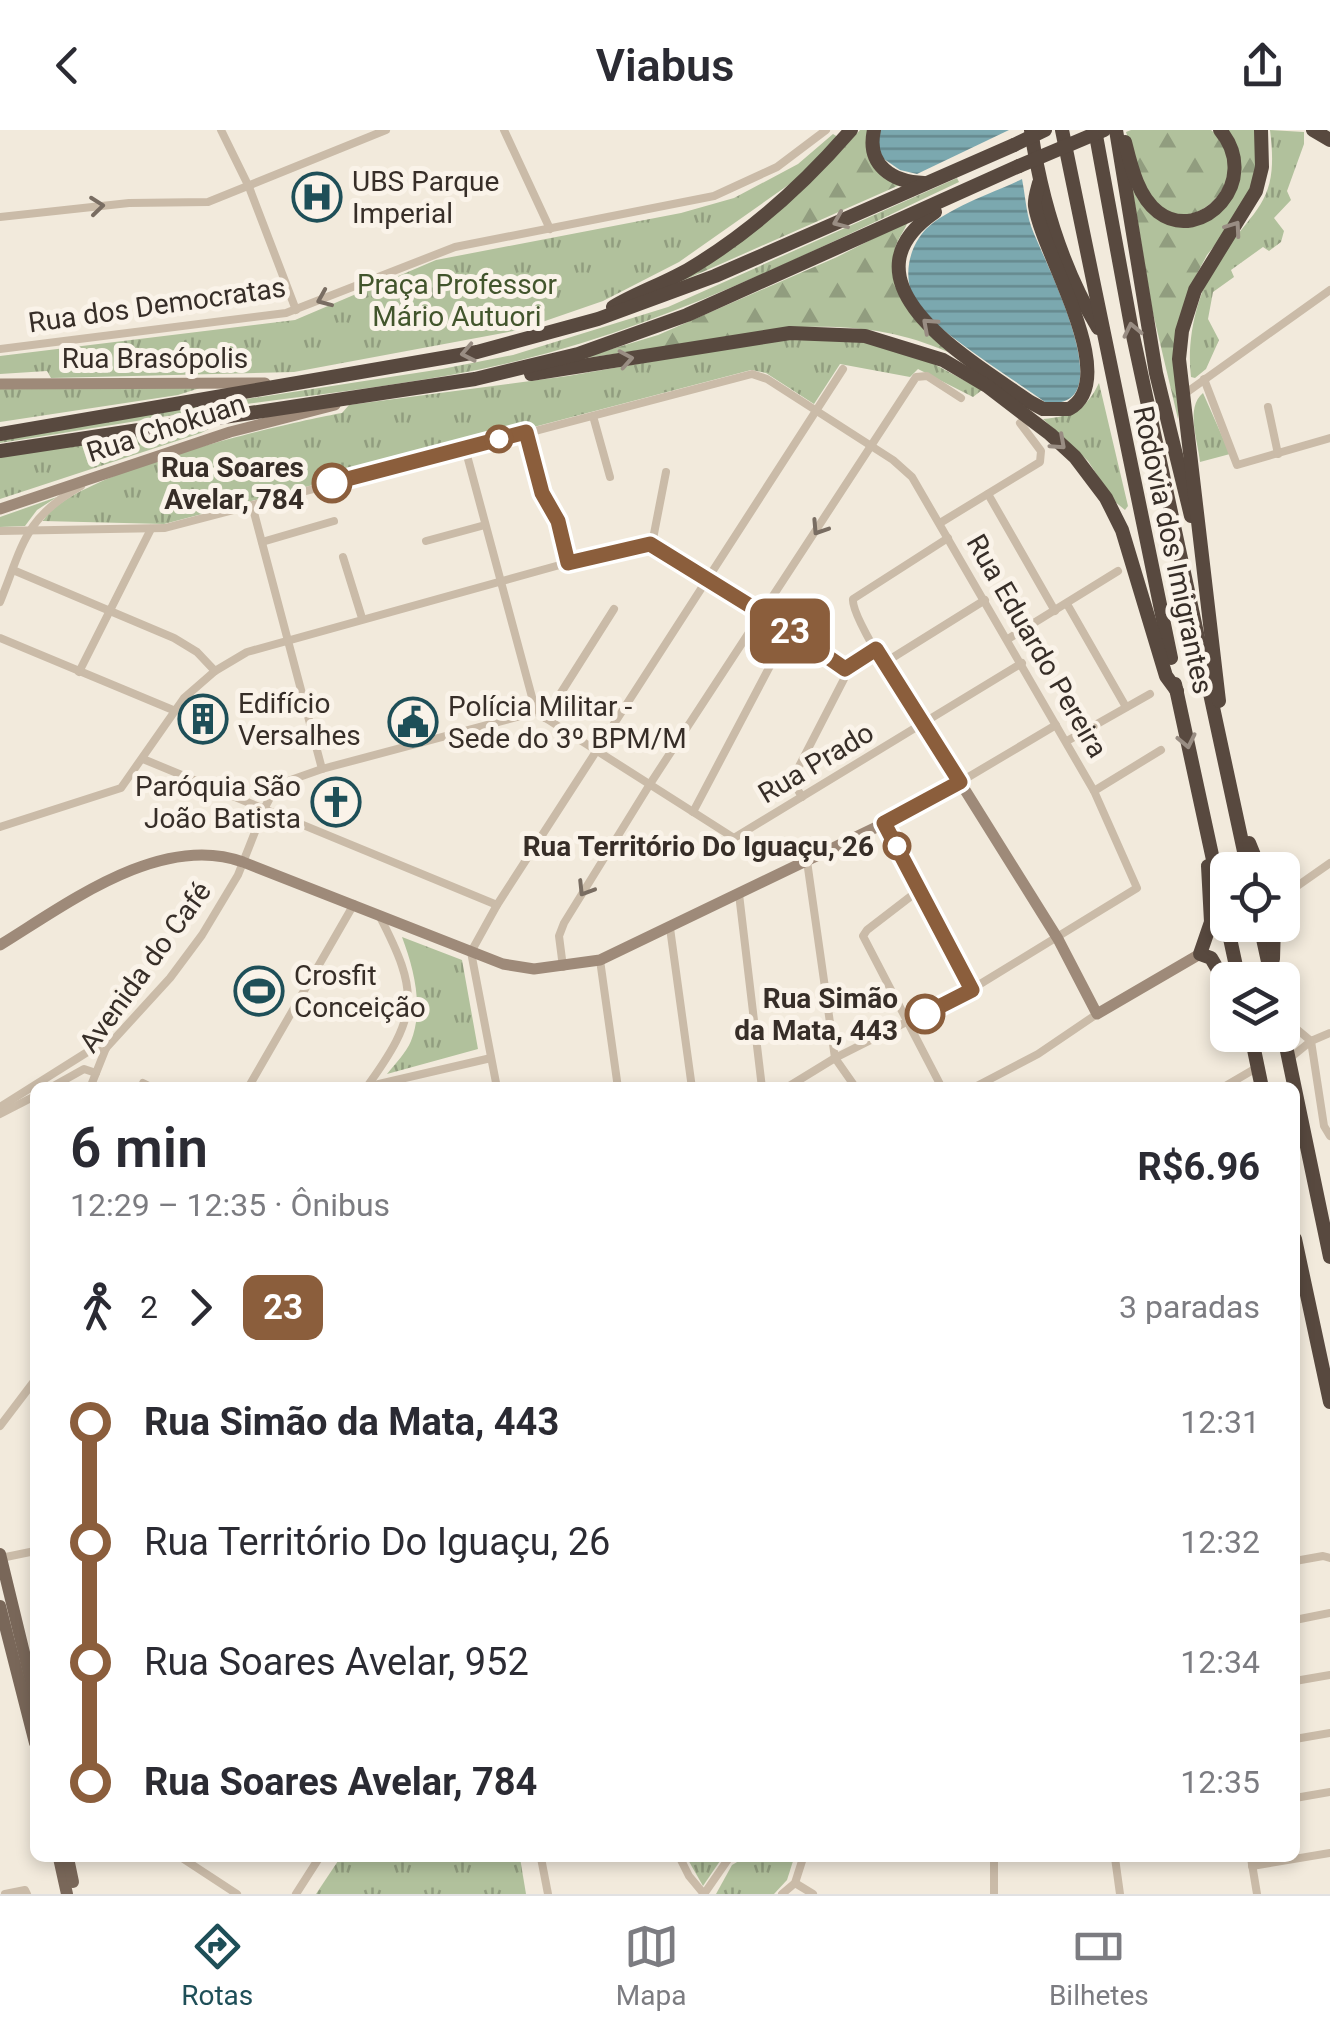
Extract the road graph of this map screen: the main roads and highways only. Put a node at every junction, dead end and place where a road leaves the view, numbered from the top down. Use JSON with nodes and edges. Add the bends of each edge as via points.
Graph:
{"nodes":[{"id":1,"x":851,"y":130,"type":"edge"},
{"id":2,"x":874,"y":130,"type":"edge"},
{"id":3,"x":1030,"y":130,"type":"edge"},
{"id":4,"x":1045,"y":130,"type":"edge"},
{"id":5,"x":1062,"y":130,"type":"edge"},
{"id":6,"x":1095,"y":130,"type":"edge"},
{"id":7,"x":1104,"y":130,"type":"edge"},
{"id":8,"x":1119,"y":130,"type":"edge"},
{"id":9,"x":1220,"y":130,"type":"edge"},
{"id":10,"x":1261,"y":130,"type":"edge"},
{"id":11,"x":1313,"y":130,"type":"edge"},
{"id":12,"x":1330,"y":140,"type":"edge"},
{"id":13,"x":930,"y":183,"type":"junction"},
{"id":14,"x":1038,"y":183,"type":"junction"},
{"id":15,"x":976,"y":186,"type":"junction"},
{"id":16,"x":590,"y":321,"type":"junction"},
{"id":17,"x":1104,"y":337,"type":"junction"},
{"id":18,"x":426,"y":387,"type":"junction"},
{"id":19,"x":0,"y":434,"type":"edge"},
{"id":20,"x":0,"y":451,"type":"edge"},
{"id":21,"x":1202,"y":555,"type":"junction"},
{"id":22,"x":1176,"y":691,"type":"junction"},
{"id":23,"x":1225,"y":767,"type":"junction"},
{"id":24,"x":1234,"y":807,"type":"junction"},
{"id":25,"x":1207,"y":831,"type":"junction"},
{"id":26,"x":1244,"y":852,"type":"edge"},
{"id":27,"x":1253,"y":852,"type":"edge"},
{"id":28,"x":1213,"y":962,"type":"edge"},
{"id":29,"x":1235,"y":962,"type":"edge"},
{"id":30,"x":1255,"y":1052,"type":"edge"},
{"id":31,"x":1287,"y":1052,"type":"edge"},
{"id":32,"x":1261,"y":1082,"type":"edge"},
{"id":33,"x":1294,"y":1082,"type":"edge"},
{"id":34,"x":1300,"y":1112,"type":"edge"},
{"id":35,"x":1330,"y":1257,"type":"edge"},
{"id":36,"x":1300,"y":1262,"type":"edge"},
{"id":37,"x":1330,"y":1402,"type":"edge"},
{"id":38,"x":0,"y":1556,"type":"edge"},
{"id":39,"x":3,"y":1600,"type":"edge"},
{"id":40,"x":30,"y":1686,"type":"edge"},
{"id":41,"x":60,"y":1862,"type":"edge"},
{"id":42,"x":69,"y":1862,"type":"edge"},
{"id":43,"x":67,"y":1894,"type":"edge"},
{"id":44,"x":76,"y":1894,"type":"edge"}],
"edges":[{"from":1,"to":16,"type":"highway","via":[[740,236]]},
{"from":2,"to":13,"type":"highway","via":[[873,153],[882,169],[906,182]]},
{"from":3,"to":14,"type":"highway"},
{"from":4,"to":13,"type":"highway","bridge":true},
{"from":5,"to":17,"type":"highway","name":"Rodovia dos Imigrantes"},
{"from":23,"to":6,"type":"highway","name":"Rodovia dos Imigrantes","one_way":true},
{"from":7,"to":15,"type":"highway","bridge":true},
{"from":8,"to":9,"type":"highway","via":[[1146,199],[1177,219],[1203,216],[1229,195],[1234,156]]},
{"from":8,"to":21,"type":"highway","via":[[1156,374]]},
{"from":21,"to":10,"type":"highway","one_way":true,"via":[[1178,359],[1204,270],[1256,191]]},
{"from":11,"to":12,"type":"highway"},
{"from":13,"to":16,"type":"highway","one_way":true,"via":[[715,276]]},
{"from":14,"to":15,"type":"highway","one_way":true,"via":[[1038,218],[1081,332],[1089,373],[1078,404],[1057,412],[1030,402],[966,355],[918,316],[904,294],[899,270],[909,236]]},
{"from":14,"to":17,"type":"highway","via":[[1080,295]]},
{"from":15,"to":18,"type":"highway","via":[[656,327],[515,370]]},
{"from":16,"to":19,"type":"highway","one_way":true,"via":[[488,349]]},
{"from":17,"to":22,"type":"highway","name":"Rodovia dos Imigrantes"},
{"from":18,"to":20,"type":"highway"},
{"from":18,"to":22,"type":"highway","one_way":true,"via":[[790,332],[866,336],[943,360],[1050,434],[1098,486],[1122,530]]},
{"from":21,"to":23,"type":"highway"},
{"from":22,"to":25,"type":"highway","name":"Rodovia dos Imigrantes","one_way":true},
{"from":23,"to":24,"type":"highway","name":"Rodovia dos Imigrantes"},
{"from":24,"to":26,"type":"highway","name":"Rodovia dos Imigrantes"},
{"from":24,"to":27,"type":"highway"},
{"from":25,"to":28,"type":"highway","via":[[1212,922],[1200,954]]},
{"from":25,"to":29,"type":"highway","name":"Rodovia dos Imigrantes"},
{"from":30,"to":32,"type":"highway"},
{"from":31,"to":33,"type":"highway"},
{"from":34,"to":35,"type":"highway"},
{"from":36,"to":37,"type":"highway"},
{"from":38,"to":39,"type":"main road"},
{"from":39,"to":40,"type":"main road"},
{"from":41,"to":43,"type":"main road"},
{"from":42,"to":44,"type":"main road"}]}
